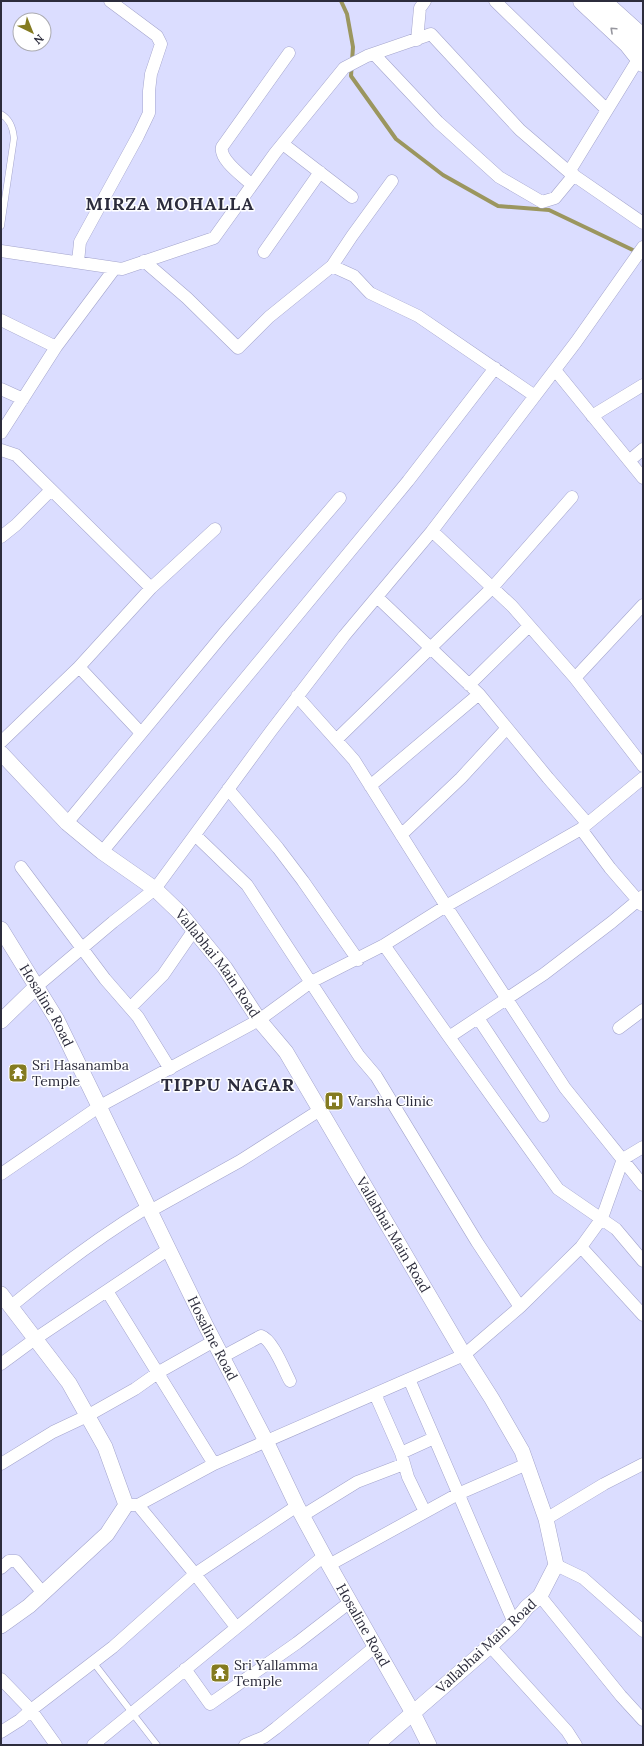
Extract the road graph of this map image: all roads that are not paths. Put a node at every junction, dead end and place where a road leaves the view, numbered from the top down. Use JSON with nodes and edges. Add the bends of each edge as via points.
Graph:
{"nodes":[{"id":1,"x":110,"y":1,"type":"edge"},
{"id":2,"x":425,"y":1,"type":"edge"},
{"id":3,"x":494,"y":1,"type":"edge"},
{"id":4,"x":589,"y":2,"type":"edge"},
{"id":5,"x":638,"y":35,"type":"edge"},
{"id":6,"x":416,"y":40,"type":"junction"},
{"id":7,"x":289,"y":53,"type":"dead end"},
{"id":8,"x":370,"y":55,"type":"junction"},
{"id":9,"x":641,"y":60,"type":"edge"},
{"id":10,"x":607,"y":110,"type":"junction"},
{"id":11,"x":1,"y":114,"type":"edge"},
{"id":12,"x":283,"y":144,"type":"junction"},
{"id":13,"x":320,"y":172,"type":"junction"},
{"id":14,"x":572,"y":174,"type":"junction"},
{"id":15,"x":392,"y":181,"type":"dead end"},
{"id":16,"x":252,"y":185,"type":"junction"},
{"id":17,"x":352,"y":197,"type":"dead end"},
{"id":18,"x":643,"y":224,"type":"edge"},
{"id":19,"x":1,"y":226,"type":"edge"},
{"id":20,"x":643,"y":247,"type":"edge"},
{"id":21,"x":1,"y":251,"type":"edge"},
{"id":22,"x":264,"y":252,"type":"dead end"},
{"id":23,"x":78,"y":262,"type":"junction"},
{"id":24,"x":144,"y":262,"type":"junction"},
{"id":25,"x":332,"y":266,"type":"junction"},
{"id":26,"x":115,"y":268,"type":"junction"},
{"id":27,"x":1,"y":320,"type":"edge"},
{"id":28,"x":56,"y":347,"type":"junction"},
{"id":29,"x":495,"y":368,"type":"junction"},
{"id":30,"x":555,"y":370,"type":"junction"},
{"id":31,"x":643,"y":386,"type":"edge"},
{"id":32,"x":1,"y":389,"type":"edge"},
{"id":33,"x":535,"y":396,"type":"junction"},
{"id":34,"x":23,"y":399,"type":"junction"},
{"id":35,"x":592,"y":416,"type":"junction"},
{"id":36,"x":1,"y":433,"type":"edge"},
{"id":37,"x":1,"y":450,"type":"edge"},
{"id":38,"x":643,"y":450,"type":"edge"},
{"id":39,"x":629,"y":461,"type":"junction"},
{"id":40,"x":643,"y":478,"type":"edge"},
{"id":41,"x":51,"y":490,"type":"junction"},
{"id":42,"x":572,"y":497,"type":"dead end"},
{"id":43,"x":340,"y":498,"type":"dead end"},
{"id":44,"x":215,"y":529,"type":"dead end"},
{"id":45,"x":432,"y":531,"type":"junction"},
{"id":46,"x":1,"y":537,"type":"edge"},
{"id":47,"x":151,"y":588,"type":"junction"},
{"id":48,"x":492,"y":588,"type":"junction"},
{"id":49,"x":377,"y":597,"type":"junction"},
{"id":50,"x":643,"y":605,"type":"edge"},
{"id":51,"x":529,"y":626,"type":"junction"},
{"id":52,"x":431,"y":649,"type":"junction"},
{"id":53,"x":78,"y":667,"type":"junction"},
{"id":54,"x":575,"y":678,"type":"junction"},
{"id":55,"x":469,"y":685,"type":"junction"},
{"id":56,"x":479,"y":694,"type":"junction"},
{"id":57,"x":298,"y":696,"type":"junction"},
{"id":58,"x":507,"y":728,"type":"junction"},
{"id":59,"x":141,"y":733,"type":"junction"},
{"id":60,"x":336,"y":740,"type":"junction"},
{"id":61,"x":1,"y":742,"type":"edge"},
{"id":62,"x":1,"y":753,"type":"edge"},
{"id":63,"x":643,"y":766,"type":"edge"},
{"id":64,"x":643,"y":778,"type":"edge"},
{"id":65,"x":370,"y":786,"type":"junction"},
{"id":66,"x":228,"y":789,"type":"junction"},
{"id":67,"x":67,"y":823,"type":"junction"},
{"id":68,"x":584,"y":826,"type":"junction"},
{"id":69,"x":195,"y":834,"type":"junction"},
{"id":70,"x":401,"y":835,"type":"junction"},
{"id":71,"x":102,"y":852,"type":"junction"},
{"id":72,"x":21,"y":868,"type":"dead end"},
{"id":73,"x":155,"y":889,"type":"junction"},
{"id":74,"x":641,"y":901,"type":"edge"},
{"id":75,"x":446,"y":906,"type":"junction"},
{"id":76,"x":1,"y":929,"type":"edge"},
{"id":77,"x":194,"y":930,"type":"junction"},
{"id":78,"x":384,"y":945,"type":"junction"},
{"id":79,"x":82,"y":948,"type":"junction"},
{"id":80,"x":358,"y":960,"type":"junction"},
{"id":81,"x":311,"y":982,"type":"junction"},
{"id":82,"x":36,"y":987,"type":"junction"},
{"id":83,"x":507,"y":999,"type":"junction"},
{"id":84,"x":130,"y":1008,"type":"junction"},
{"id":85,"x":643,"y":1010,"type":"edge"},
{"id":86,"x":478,"y":1018,"type":"junction"},
{"id":87,"x":259,"y":1020,"type":"junction"},
{"id":88,"x":1,"y":1021,"type":"edge"},
{"id":89,"x":619,"y":1028,"type":"dead end"},
{"id":90,"x":449,"y":1037,"type":"junction"},
{"id":91,"x":170,"y":1069,"type":"junction"},
{"id":92,"x":100,"y":1106,"type":"junction"},
{"id":93,"x":320,"y":1110,"type":"junction"},
{"id":94,"x":543,"y":1116,"type":"dead end"},
{"id":95,"x":643,"y":1148,"type":"edge"},
{"id":96,"x":623,"y":1159,"type":"junction"},
{"id":97,"x":1,"y":1174,"type":"edge"},
{"id":98,"x":641,"y":1179,"type":"edge"},
{"id":99,"x":149,"y":1209,"type":"junction"},
{"id":100,"x":602,"y":1218,"type":"junction"},
{"id":101,"x":581,"y":1247,"type":"junction"},
{"id":102,"x":168,"y":1249,"type":"junction"},
{"id":103,"x":643,"y":1261,"type":"edge"},
{"id":104,"x":107,"y":1291,"type":"junction"},
{"id":105,"x":1,"y":1294,"type":"edge"},
{"id":106,"x":10,"y":1307,"type":"junction"},
{"id":107,"x":520,"y":1307,"type":"junction"},
{"id":108,"x":643,"y":1315,"type":"edge"},
{"id":109,"x":35,"y":1339,"type":"junction"},
{"id":110,"x":214,"y":1342,"type":"junction"},
{"id":111,"x":464,"y":1355,"type":"junction"},
{"id":112,"x":222,"y":1358,"type":"junction"},
{"id":113,"x":1,"y":1364,"type":"edge"},
{"id":114,"x":158,"y":1372,"type":"junction"},
{"id":115,"x":409,"y":1379,"type":"junction"},
{"id":116,"x":290,"y":1381,"type":"dead end"},
{"id":117,"x":375,"y":1394,"type":"junction"},
{"id":118,"x":87,"y":1416,"type":"junction"},
{"id":119,"x":434,"y":1438,"type":"junction"},
{"id":120,"x":266,"y":1441,"type":"junction"},
{"id":121,"x":403,"y":1458,"type":"junction"},
{"id":122,"x":1,"y":1464,"type":"edge"},
{"id":123,"x":214,"y":1464,"type":"junction"},
{"id":124,"x":527,"y":1464,"type":"junction"},
{"id":125,"x":643,"y":1464,"type":"edge"},
{"id":126,"x":458,"y":1494,"type":"junction"},
{"id":127,"x":132,"y":1505,"type":"junction"},
{"id":128,"x":300,"y":1511,"type":"junction"},
{"id":129,"x":425,"y":1512,"type":"junction"},
{"id":130,"x":546,"y":1519,"type":"junction"},
{"id":131,"x":326,"y":1560,"type":"junction"},
{"id":132,"x":556,"y":1565,"type":"junction"},
{"id":133,"x":1,"y":1568,"type":"edge"},
{"id":134,"x":195,"y":1574,"type":"junction"},
{"id":135,"x":43,"y":1593,"type":"junction"},
{"id":136,"x":540,"y":1596,"type":"junction"},
{"id":137,"x":350,"y":1602,"type":"junction"},
{"id":138,"x":514,"y":1623,"type":"junction"},
{"id":139,"x":1,"y":1626,"type":"edge"},
{"id":140,"x":236,"y":1628,"type":"junction"},
{"id":141,"x":643,"y":1631,"type":"edge"},
{"id":142,"x":376,"y":1646,"type":"junction"},
{"id":143,"x":490,"y":1646,"type":"junction"},
{"id":144,"x":93,"y":1662,"type":"junction"},
{"id":145,"x":185,"y":1669,"type":"junction"},
{"id":146,"x":1,"y":1678,"type":"edge"},
{"id":147,"x":31,"y":1710,"type":"junction"},
{"id":148,"x":413,"y":1712,"type":"junction"},
{"id":149,"x":132,"y":1713,"type":"junction"},
{"id":150,"x":643,"y":1720,"type":"edge"},
{"id":151,"x":1,"y":1732,"type":"edge"},
{"id":152,"x":56,"y":1745,"type":"edge"},
{"id":153,"x":93,"y":1745,"type":"edge"},
{"id":154,"x":157,"y":1745,"type":"edge"},
{"id":155,"x":245,"y":1745,"type":"edge"},
{"id":156,"x":376,"y":1745,"type":"edge"},
{"id":157,"x":429,"y":1745,"type":"edge"},
{"id":158,"x":576,"y":1745,"type":"edge"}],
"edges":[{"from":1,"to":23,"type":"street","via":[[157,36],[161,44],[148,91],[149,113],[80,242]]},
{"from":2,"to":6,"type":"street","via":[[420,8]]},
{"from":3,"to":10,"type":"street"},
{"from":4,"to":5,"type":"main road"},
{"from":5,"to":9,"type":"main road"},
{"from":6,"to":8,"type":"street"},
{"from":6,"to":14,"type":"street","via":[[431,34],[520,130]]},
{"from":7,"to":16,"type":"street","via":[[222,147],[224,158]]},
{"from":8,"to":12,"type":"street","via":[[344,68]]},
{"from":8,"to":14,"type":"street","via":[[438,122],[507,182],[542,202],[555,198]]},
{"from":9,"to":10,"type":"street"},
{"from":10,"to":14,"type":"street"},
{"from":11,"to":19,"type":"lane","via":[[13,128],[14,138]]},
{"from":12,"to":13,"type":"street"},
{"from":12,"to":16,"type":"street"},
{"from":13,"to":17,"type":"street"},
{"from":13,"to":22,"type":"street"},
{"from":14,"to":18,"type":"street"},
{"from":15,"to":25,"type":"street"},
{"from":16,"to":24,"type":"street","via":[[214,238]]},
{"from":20,"to":30,"type":"street"},
{"from":21,"to":23,"type":"street"},
{"from":23,"to":26,"type":"street"},
{"from":24,"to":25,"type":"street","via":[[187,298],[238,348],[269,318]]},
{"from":24,"to":26,"type":"street","via":[[122,269]]},
{"from":25,"to":29,"type":"street","via":[[354,276],[370,293],[418,316]]},
{"from":26,"to":28,"type":"street"},
{"from":27,"to":28,"type":"street"},
{"from":28,"to":34,"type":"street"},
{"from":29,"to":33,"type":"street"},
{"from":29,"to":71,"type":"street","via":[[408,481]]},
{"from":30,"to":33,"type":"street"},
{"from":30,"to":35,"type":"street"},
{"from":31,"to":35,"type":"street"},
{"from":32,"to":34,"type":"street"},
{"from":33,"to":45,"type":"street"},
{"from":34,"to":36,"type":"street"},
{"from":35,"to":39,"type":"street"},
{"from":37,"to":41,"type":"street","via":[[16,455]]},
{"from":38,"to":39,"type":"street"},
{"from":39,"to":40,"type":"street"},
{"from":41,"to":46,"type":"street"},
{"from":41,"to":47,"type":"street"},
{"from":42,"to":48,"type":"street"},
{"from":43,"to":59,"type":"street"},
{"from":44,"to":47,"type":"street"},
{"from":45,"to":48,"type":"street"},
{"from":45,"to":49,"type":"street"},
{"from":47,"to":53,"type":"street"},
{"from":48,"to":51,"type":"street"},
{"from":48,"to":52,"type":"street"},
{"from":49,"to":52,"type":"street"},
{"from":49,"to":57,"type":"street"},
{"from":50,"to":54,"type":"street"},
{"from":51,"to":54,"type":"street"},
{"from":51,"to":55,"type":"street"},
{"from":52,"to":55,"type":"street"},
{"from":52,"to":60,"type":"street"},
{"from":53,"to":59,"type":"street"},
{"from":53,"to":61,"type":"street"},
{"from":54,"to":63,"type":"street"},
{"from":55,"to":56,"type":"street"},
{"from":56,"to":58,"type":"street"},
{"from":56,"to":65,"type":"street"},
{"from":57,"to":60,"type":"street"},
{"from":57,"to":66,"type":"street"},
{"from":58,"to":68,"type":"street"},
{"from":58,"to":70,"type":"street","via":[[462,778]]},
{"from":59,"to":67,"type":"street"},
{"from":60,"to":65,"type":"street","via":[[354,760]]},
{"from":62,"to":67,"type":"street","name":"Vallabhai Main Road"},
{"from":64,"to":68,"type":"street"},
{"from":65,"to":70,"type":"street"},
{"from":66,"to":69,"type":"street"},
{"from":66,"to":80,"type":"street","via":[[304,881]]},
{"from":67,"to":71,"type":"street","name":"Vallabhai Main Road"},
{"from":68,"to":74,"type":"street","via":[[610,868]]},
{"from":68,"to":75,"type":"street"},
{"from":69,"to":73,"type":"street"},
{"from":69,"to":81,"type":"street","via":[[247,885]]},
{"from":70,"to":75,"type":"street"},
{"from":71,"to":73,"type":"street","name":"Vallabhai Main Road"},
{"from":72,"to":79,"type":"street"},
{"from":73,"to":77,"type":"street","name":"Vallabhai Main Road"},
{"from":73,"to":79,"type":"street"},
{"from":74,"to":83,"type":"street"},
{"from":75,"to":78,"type":"street"},
{"from":75,"to":83,"type":"street"},
{"from":76,"to":82,"type":"street","name":"Hosaline Road"},
{"from":77,"to":84,"type":"street","via":[[163,975]]},
{"from":77,"to":87,"type":"street","name":"Vallabhai Main Road","via":[[225,968]]},
{"from":78,"to":80,"type":"street"},
{"from":78,"to":90,"type":"street"},
{"from":79,"to":82,"type":"street"},
{"from":79,"to":84,"type":"street"},
{"from":80,"to":81,"type":"street"},
{"from":81,"to":87,"type":"street"},
{"from":81,"to":107,"type":"street","via":[[359,1056],[376,1076],[477,1242]]},
{"from":82,"to":88,"type":"street"},
{"from":82,"to":92,"type":"street","name":"Hosaline Road","via":[[57,1020]]},
{"from":83,"to":86,"type":"street"},
{"from":83,"to":96,"type":"street","via":[[565,1088]]},
{"from":84,"to":91,"type":"street"},
{"from":85,"to":89,"type":"street"},
{"from":86,"to":90,"type":"street"},
{"from":86,"to":94,"type":"street"},
{"from":87,"to":91,"type":"street"},
{"from":87,"to":93,"type":"street","name":"Vallabhai Main Road","via":[[286,1052]]},
{"from":90,"to":100,"type":"street","via":[[558,1189]]},
{"from":91,"to":92,"type":"street"},
{"from":92,"to":97,"type":"street"},
{"from":92,"to":99,"type":"street","name":"Hosaline Road"},
{"from":93,"to":99,"type":"street","via":[[240,1161]]},
{"from":93,"to":111,"type":"street","name":"Vallabhai Main Road"},
{"from":95,"to":96,"type":"street"},
{"from":96,"to":98,"type":"street"},
{"from":96,"to":100,"type":"street"},
{"from":99,"to":102,"type":"street","name":"Hosaline Road"},
{"from":99,"to":106,"type":"street","via":[[108,1231]]},
{"from":100,"to":101,"type":"street"},
{"from":100,"to":103,"type":"street","via":[[616,1229]]},
{"from":101,"to":107,"type":"street"},
{"from":101,"to":108,"type":"street"},
{"from":102,"to":104,"type":"street"},
{"from":102,"to":110,"type":"street","name":"Hosaline Road"},
{"from":104,"to":109,"type":"street"},
{"from":104,"to":114,"type":"street"},
{"from":105,"to":106,"type":"street"},
{"from":106,"to":109,"type":"street"},
{"from":107,"to":111,"type":"street"},
{"from":109,"to":113,"type":"street"},
{"from":109,"to":118,"type":"street","via":[[69,1383]]},
{"from":110,"to":112,"type":"street","name":"Hosaline Road"},
{"from":110,"to":114,"type":"street"},
{"from":111,"to":115,"type":"street"},
{"from":111,"to":124,"type":"street","name":"Vallabhai Main Road","via":[[496,1406]]},
{"from":112,"to":116,"type":"street","via":[[261,1336],[264,1337],[271,1344]]},
{"from":112,"to":120,"type":"street","name":"Hosaline Road"},
{"from":114,"to":118,"type":"street","via":[[135,1389]]},
{"from":114,"to":123,"type":"street"},
{"from":115,"to":117,"type":"street"},
{"from":115,"to":119,"type":"street"},
{"from":117,"to":120,"type":"street"},
{"from":117,"to":121,"type":"street"},
{"from":118,"to":122,"type":"street","via":[[53,1432]]},
{"from":118,"to":127,"type":"street","via":[[105,1447]]},
{"from":119,"to":121,"type":"street"},
{"from":119,"to":126,"type":"street"},
{"from":120,"to":123,"type":"street"},
{"from":120,"to":128,"type":"street","name":"Hosaline Road"},
{"from":121,"to":128,"type":"street"},
{"from":121,"to":129,"type":"street","via":[[408,1477]]},
{"from":123,"to":127,"type":"street"},
{"from":124,"to":126,"type":"street"},
{"from":124,"to":130,"type":"street","name":"Vallabhai Main Road"},
{"from":125,"to":130,"type":"street"},
{"from":126,"to":129,"type":"street"},
{"from":126,"to":138,"type":"street"},
{"from":127,"to":134,"type":"street"},
{"from":127,"to":135,"type":"street","via":[[107,1534]]},
{"from":128,"to":131,"type":"street","name":"Hosaline Road"},
{"from":128,"to":134,"type":"street"},
{"from":129,"to":131,"type":"street"},
{"from":130,"to":132,"type":"street","name":"Vallabhai Main Road"},
{"from":131,"to":137,"type":"street","name":"Hosaline Road"},
{"from":131,"to":140,"type":"street"},
{"from":132,"to":136,"type":"street","name":"Vallabhai Main Road"},
{"from":132,"to":141,"type":"street","via":[[583,1578]]},
{"from":133,"to":135,"type":"street","via":[[10,1561],[16,1561]]},
{"from":134,"to":140,"type":"street"},
{"from":134,"to":144,"type":"street"},
{"from":135,"to":139,"type":"street"},
{"from":136,"to":138,"type":"street","name":"Vallabhai Main Road"},
{"from":136,"to":150,"type":"street"},
{"from":137,"to":142,"type":"street","name":"Hosaline Road"},
{"from":137,"to":145,"type":"street","via":[[297,1644],[210,1704]]},
{"from":138,"to":143,"type":"street","name":"Vallabhai Main Road"},
{"from":140,"to":145,"type":"street"},
{"from":142,"to":148,"type":"street","name":"Hosaline Road"},
{"from":142,"to":155,"type":"street","via":[[276,1728],[264,1737]]},
{"from":143,"to":148,"type":"street","name":"Vallabhai Main Road"},
{"from":143,"to":158,"type":"street","via":[[567,1731]]},
{"from":144,"to":147,"type":"street"},
{"from":144,"to":149,"type":"lane"},
{"from":145,"to":149,"type":"street"},
{"from":146,"to":147,"type":"street"},
{"from":147,"to":151,"type":"street"},
{"from":147,"to":152,"type":"street"},
{"from":148,"to":156,"type":"street","name":"Vallabhai Main Road"},
{"from":148,"to":157,"type":"street","name":"Hosaline Road"},
{"from":149,"to":153,"type":"street"},
{"from":149,"to":154,"type":"lane"}]}
